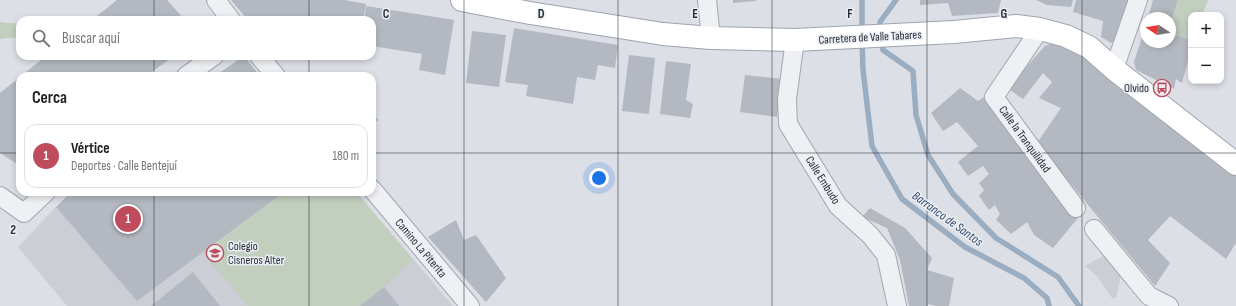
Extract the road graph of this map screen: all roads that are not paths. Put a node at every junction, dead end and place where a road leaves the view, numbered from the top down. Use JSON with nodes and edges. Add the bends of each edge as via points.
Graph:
{"nodes":[{"id":1,"x":216,"y":0,"type":"edge"},
{"id":2,"x":462,"y":0,"type":"edge"},
{"id":3,"x":707,"y":0,"type":"edge"},
{"id":4,"x":1138,"y":0,"type":"edge"},
{"id":5,"x":228,"y":16,"type":"edge"},
{"id":6,"x":1040,"y":29,"type":"junction"},
{"id":7,"x":711,"y":38,"type":"junction"},
{"id":8,"x":795,"y":40,"type":"junction"},
{"id":9,"x":208,"y":60,"type":"edge"},
{"id":10,"x":262,"y":60,"type":"edge"},
{"id":11,"x":1114,"y":69,"type":"junction"},
{"id":12,"x":192,"y":72,"type":"edge"},
{"id":13,"x":273,"y":72,"type":"edge"},
{"id":14,"x":1236,"y":164,"type":"edge"},
{"id":15,"x":376,"y":194,"type":"edge"},
{"id":16,"x":0,"y":196,"type":"edge"},
{"id":17,"x":42,"y":196,"type":"edge"},
{"id":18,"x":1076,"y":208,"type":"dead end"},
{"id":19,"x":1094,"y":229,"type":"dead end"},
{"id":20,"x":470,"y":306,"type":"edge"},
{"id":21,"x":897,"y":306,"type":"edge"},
{"id":22,"x":1170,"y":306,"type":"edge"}],
"edges":[{"from":1,"to":5,"type":"street"},
{"from":2,"to":7,"type":"main road","name":"Carretera de Valle Tabares","via":[[663,34]]},
{"from":3,"to":7,"type":"street"},
{"from":4,"to":11,"type":"street"},
{"from":6,"to":8,"type":"main road","name":"Carretera de Valle Tabares","via":[[1016,26],[954,32]]},
{"from":6,"to":11,"type":"main road","name":"Carretera de Valle Tabares","via":[[1066,36],[1089,48]]},
{"from":6,"to":18,"type":"street","name":"Calle la Tranquilidad","via":[[994,97]]},
{"from":7,"to":8,"type":"main road","name":"Carretera de Valle Tabares"},
{"from":8,"to":21,"type":"street","name":"Calle Embudo","via":[[787,98],[788,124],[838,206],[870,235],[886,255]]},
{"from":9,"to":12,"type":"street"},
{"from":10,"to":13,"type":"street"},
{"from":11,"to":14,"type":"main road","name":"Carretera de Valle Tabares"},
{"from":15,"to":20,"type":"street","name":"Camino La Piterita"},
{"from":16,"to":17,"type":"street","via":[[24,213]]},
{"from":19,"to":22,"type":"street","via":[[1149,296]]}]}
